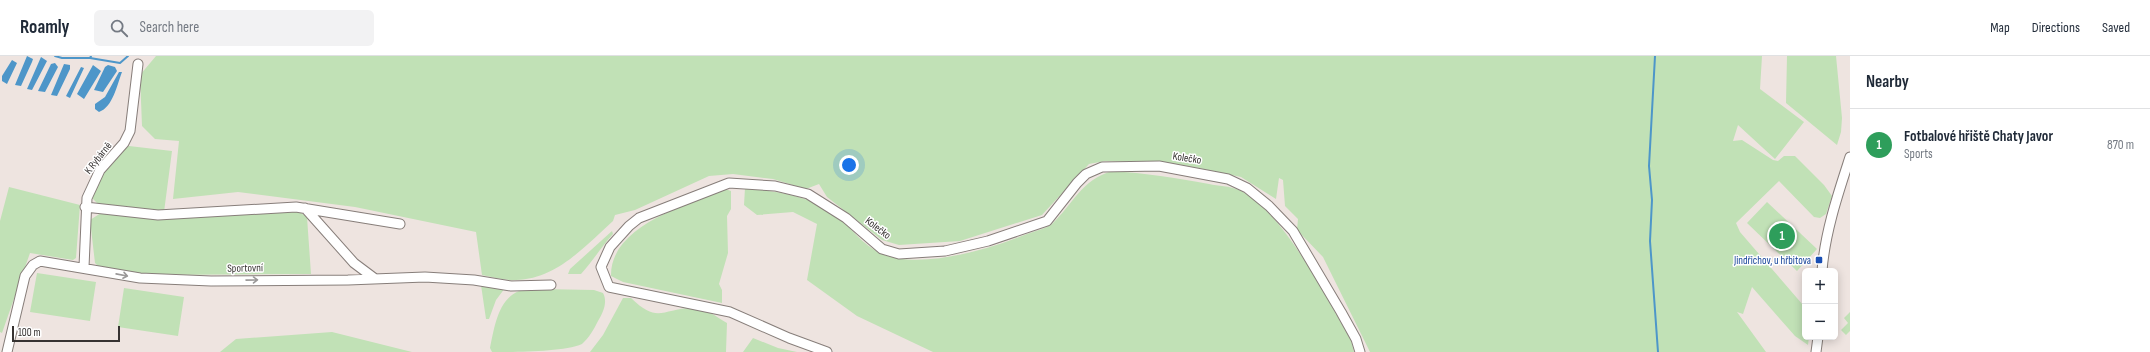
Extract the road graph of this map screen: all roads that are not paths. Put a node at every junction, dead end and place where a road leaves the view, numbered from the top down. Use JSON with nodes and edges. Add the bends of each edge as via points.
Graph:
{"nodes":[{"id":1,"x":138,"y":64,"type":"dead end"},
{"id":2,"x":1850,"y":157,"type":"edge"},
{"id":3,"x":85,"y":207,"type":"junction"},
{"id":4,"x":306,"y":208,"type":"junction"},
{"id":5,"x":400,"y":224,"type":"dead end"},
{"id":6,"x":84,"y":267,"type":"junction"},
{"id":7,"x":1822,"y":268,"type":"edge"},
{"id":8,"x":374,"y":278,"type":"junction"},
{"id":9,"x":551,"y":285,"type":"dead end"},
{"id":10,"x":1818,"y":340,"type":"edge"},
{"id":11,"x":7,"y":352,"type":"edge"},
{"id":12,"x":827,"y":352,"type":"edge"},
{"id":13,"x":1360,"y":352,"type":"edge"},
{"id":14,"x":1816,"y":352,"type":"edge"}],
"edges":[{"from":1,"to":3,"type":"street","name":"K Rybárně","via":[[130,131],[124,143],[96,178]]},
{"from":2,"to":7,"type":"street","via":[[1838,194]]},
{"from":3,"to":4,"type":"street","via":[[158,215]]},
{"from":3,"to":6,"type":"street","name":"K Rybárně"},
{"from":4,"to":5,"type":"street"},
{"from":4,"to":8,"type":"street","via":[[354,263]]},
{"from":6,"to":8,"type":"street","name":"Sportovní","one_way":true,"via":[[140,278],[211,281]]},
{"from":6,"to":11,"type":"street","name":"Sportovní","via":[[45,261],[33,265],[26,276]]},
{"from":8,"to":9,"type":"street","name":"Sportovní","via":[[425,277],[474,280],[511,286]]},
{"from":10,"to":14,"type":"street"},
{"from":12,"to":13,"type":"street","name":"Kolečko","via":[[730,312],[609,287],[601,267],[605,256],[619,236],[639,218],[729,183],[776,186],[808,194],[846,218],[882,248],[899,254],[945,251],[988,241],[1047,221],[1086,174],[1102,167],[1159,166],[1228,179],[1247,188],[1269,206],[1293,231],[1356,339]]}]}
